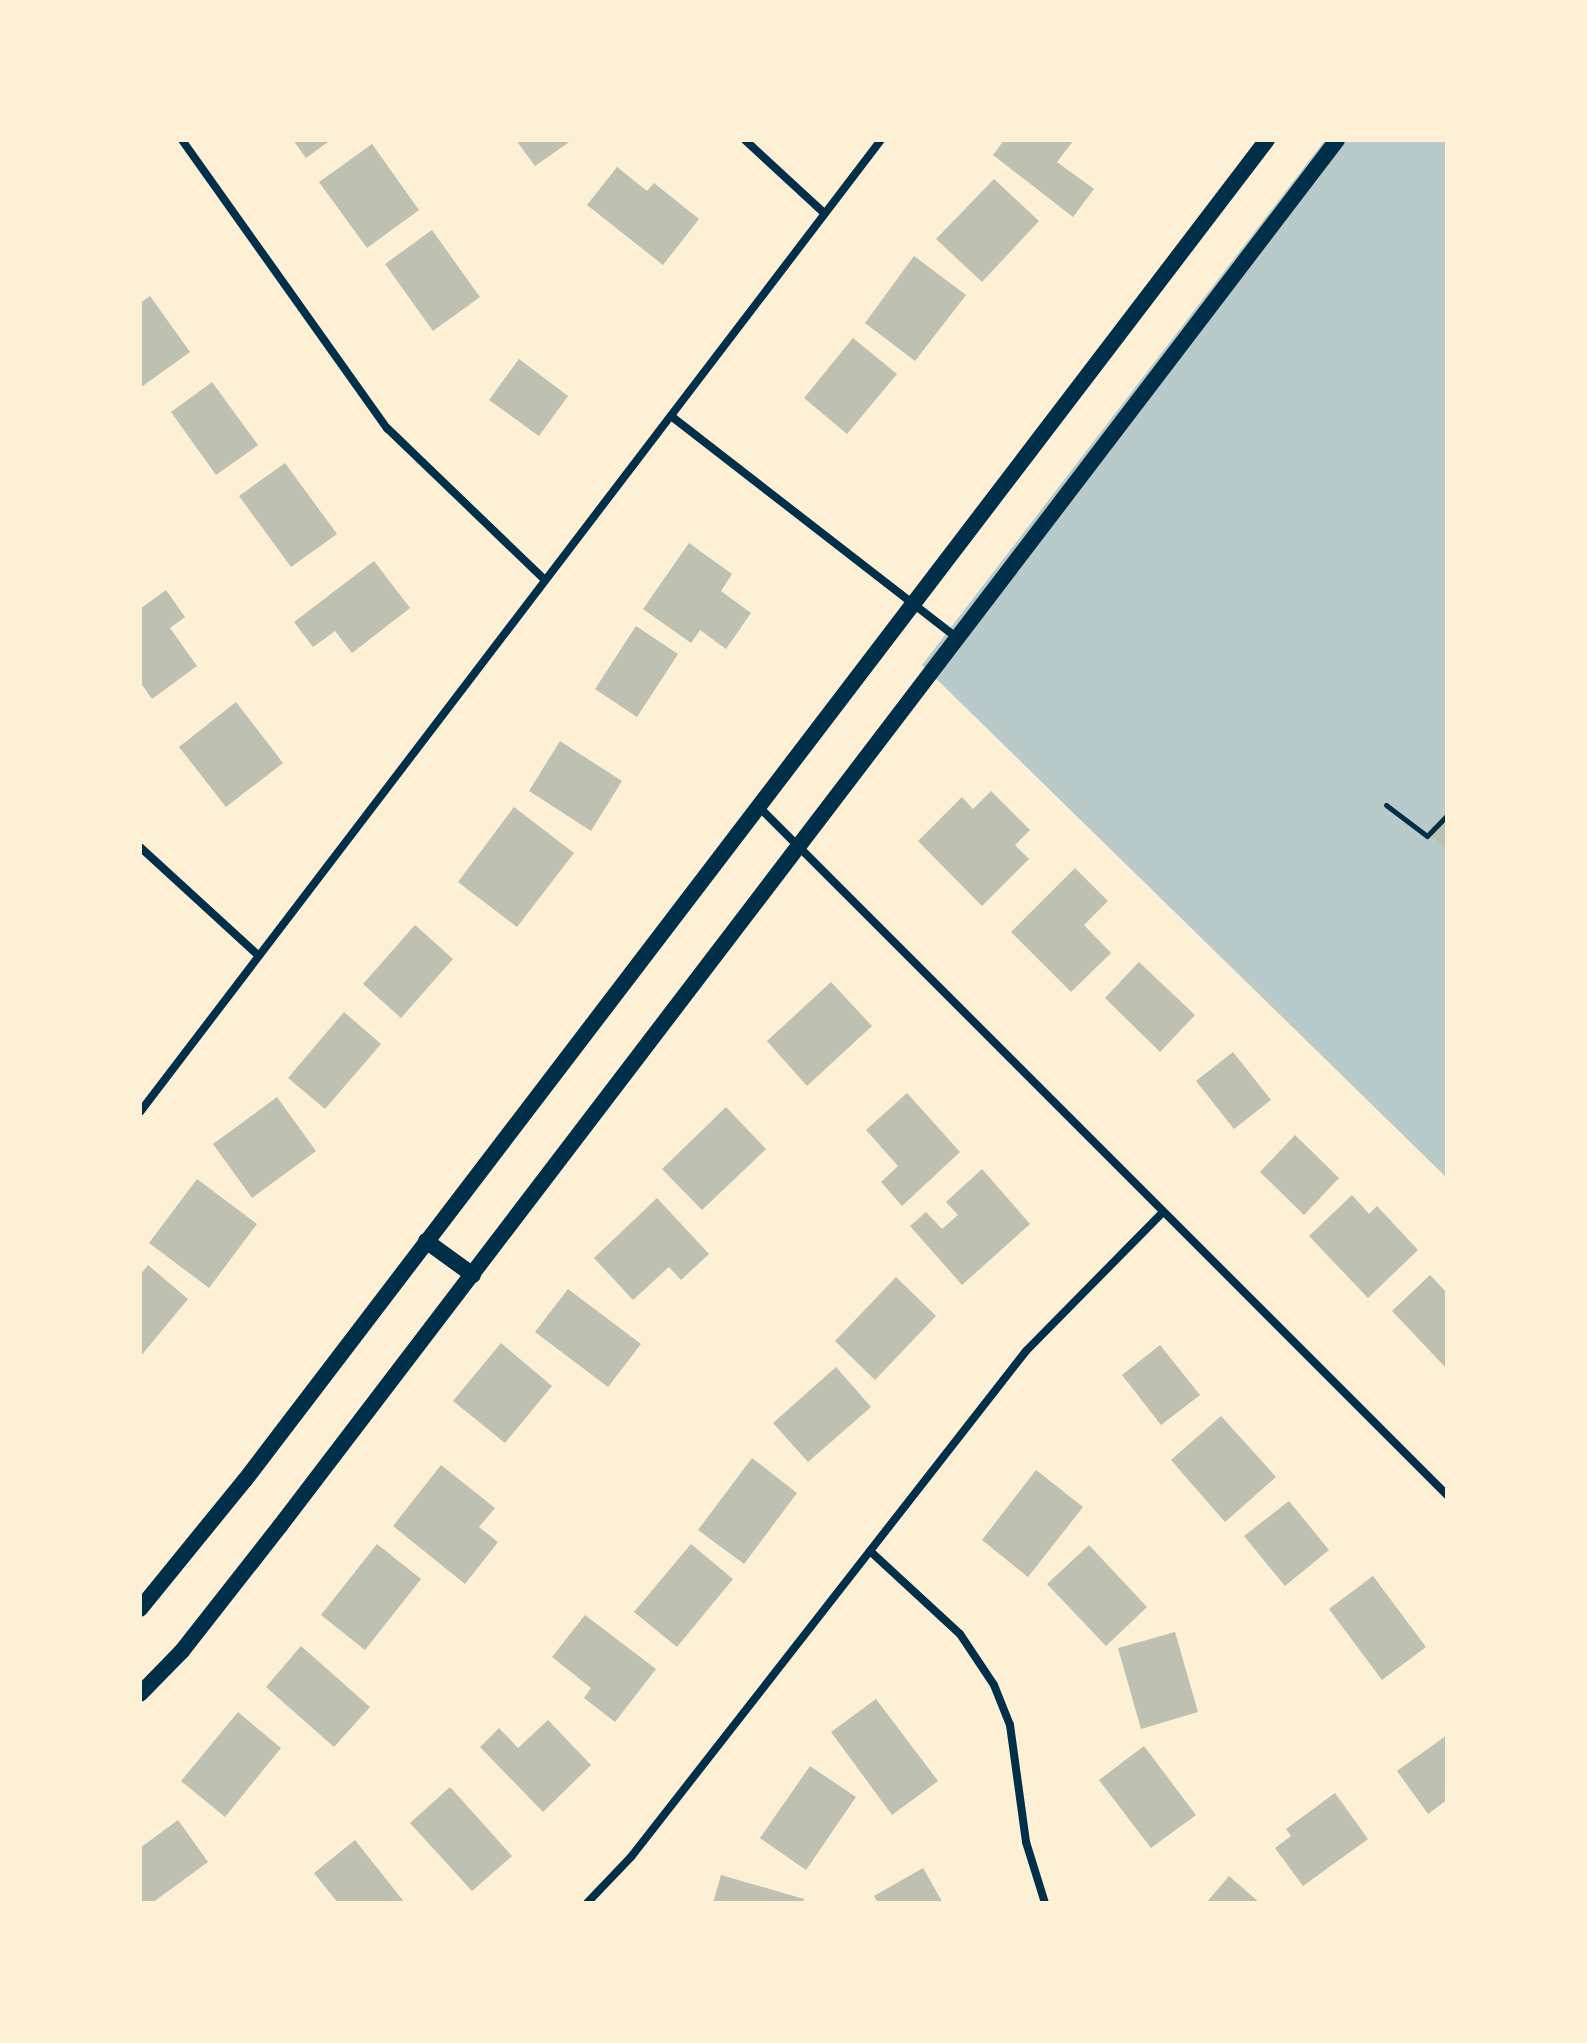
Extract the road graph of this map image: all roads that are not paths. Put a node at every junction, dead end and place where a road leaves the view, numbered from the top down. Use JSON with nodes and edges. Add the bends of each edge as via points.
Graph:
{"nodes":[{"id":1,"x":182,"y":140,"type":"edge"},
{"id":2,"x":745,"y":140,"type":"edge"},
{"id":3,"x":881,"y":140,"type":"edge"},
{"id":4,"x":1267,"y":140,"type":"edge"},
{"id":5,"x":1337,"y":140,"type":"edge"},
{"id":6,"x":824,"y":213,"type":"junction"},
{"id":7,"x":671,"y":416,"type":"junction"},
{"id":8,"x":544,"y":579,"type":"junction"},
{"id":9,"x":911,"y":602,"type":"junction"},
{"id":10,"x":955,"y":636,"type":"junction"},
{"id":11,"x":756,"y":805,"type":"junction"},
{"id":12,"x":140,"y":847,"type":"edge"},
{"id":13,"x":798,"y":847,"type":"junction"},
{"id":14,"x":259,"y":956,"type":"junction"},
{"id":15,"x":140,"y":1112,"type":"edge"},
{"id":16,"x":1162,"y":1213,"type":"junction"},
{"id":17,"x":426,"y":1241,"type":"junction"},
{"id":18,"x":473,"y":1275,"type":"junction"},
{"id":19,"x":1447,"y":1495,"type":"edge"},
{"id":20,"x":870,"y":1551,"type":"junction"},
{"id":21,"x":140,"y":1609,"type":"edge"},
{"id":22,"x":140,"y":1694,"type":"edge"},
{"id":23,"x":587,"y":1903,"type":"edge"},
{"id":24,"x":1045,"y":1903,"type":"edge"}],
"edges":[{"from":1,"to":8,"type":"street","via":[[387,428]]},
{"from":2,"to":6,"type":"street"},
{"from":3,"to":6,"type":"street"},
{"from":4,"to":9,"type":"main road","via":[[1040,443]]},
{"from":5,"to":10,"type":"main road"},
{"from":6,"to":7,"type":"street"},
{"from":7,"to":8,"type":"street"},
{"from":7,"to":9,"type":"street"},
{"from":8,"to":14,"type":"street"},
{"from":9,"to":10,"type":"street"},
{"from":9,"to":11,"type":"main road"},
{"from":10,"to":13,"type":"main road"},
{"from":11,"to":13,"type":"street"},
{"from":11,"to":17,"type":"main road"},
{"from":12,"to":14,"type":"street"},
{"from":13,"to":16,"type":"street"},
{"from":13,"to":18,"type":"main road"},
{"from":14,"to":15,"type":"street"},
{"from":16,"to":19,"type":"street"},
{"from":16,"to":20,"type":"street","via":[[1026,1351]]},
{"from":17,"to":18,"type":"main road"},
{"from":17,"to":21,"type":"main road"},
{"from":18,"to":22,"type":"main road","via":[[182,1651]]},
{"from":20,"to":23,"type":"street","via":[[631,1857]]},
{"from":20,"to":24,"type":"street","via":[[960,1634],[994,1685],[1010,1725],[1026,1842]]}]}
